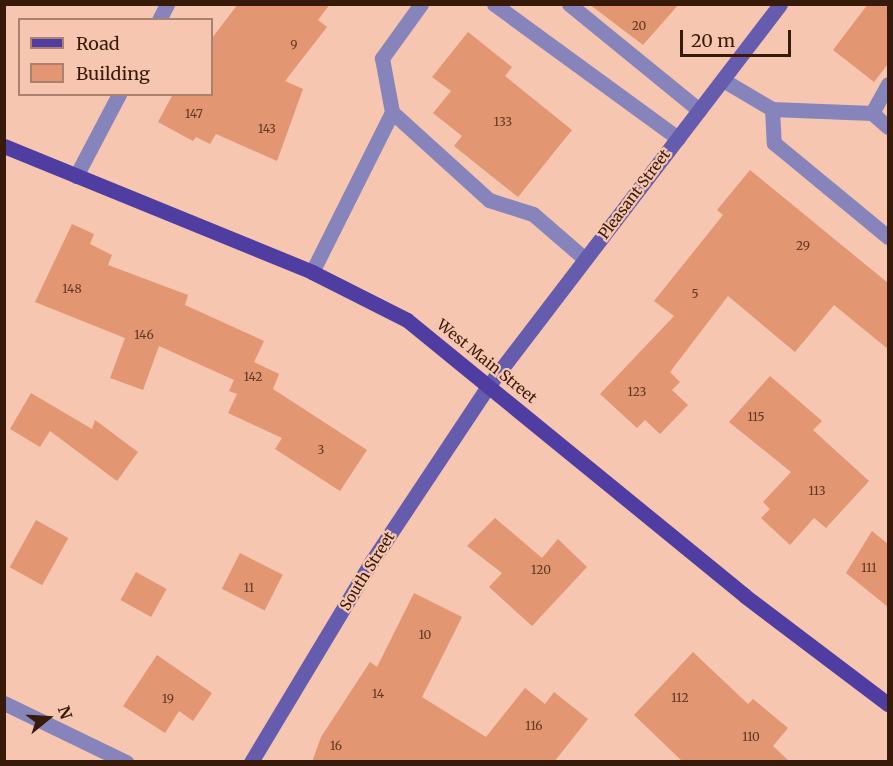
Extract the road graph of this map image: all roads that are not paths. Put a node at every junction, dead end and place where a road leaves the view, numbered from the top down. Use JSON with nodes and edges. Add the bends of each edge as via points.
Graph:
{"nodes":[{"id":1,"x":167,"y":4,"type":"edge"},
{"id":2,"x":421,"y":4,"type":"edge"},
{"id":3,"x":494,"y":4,"type":"edge"},
{"id":4,"x":569,"y":4,"type":"edge"},
{"id":5,"x":780,"y":4,"type":"edge"},
{"id":6,"x":160,"y":18,"type":"edge"},
{"id":7,"x":723,"y":80,"type":"junction"},
{"id":8,"x":888,"y":84,"type":"edge"},
{"id":9,"x":118,"y":96,"type":"edge"},
{"id":10,"x":772,"y":109,"type":"junction"},
{"id":11,"x":699,"y":110,"type":"junction"},
{"id":12,"x":392,"y":112,"type":"junction"},
{"id":13,"x":872,"y":113,"type":"junction"},
{"id":14,"x":888,"y":126,"type":"edge"},
{"id":15,"x":678,"y":138,"type":"junction"},
{"id":16,"x":4,"y":146,"type":"edge"},
{"id":17,"x":76,"y":176,"type":"junction"},
{"id":18,"x":888,"y":237,"type":"edge"},
{"id":19,"x":585,"y":259,"type":"junction"},
{"id":20,"x":312,"y":272,"type":"junction"},
{"id":21,"x":489,"y":385,"type":"junction"},
{"id":22,"x":4,"y":703,"type":"edge"},
{"id":23,"x":888,"y":704,"type":"edge"},
{"id":24,"x":126,"y":762,"type":"edge"},
{"id":25,"x":251,"y":762,"type":"edge"}],
"edges":[{"from":1,"to":6,"type":"street"},
{"from":2,"to":12,"type":"street","via":[[382,58]]},
{"from":3,"to":15,"type":"street"},
{"from":4,"to":11,"type":"street"},
{"from":5,"to":7,"type":"main road","name":"Pleasant Street"},
{"from":7,"to":10,"type":"street"},
{"from":7,"to":11,"type":"main road","name":"Pleasant Street"},
{"from":8,"to":13,"type":"street"},
{"from":9,"to":17,"type":"street"},
{"from":10,"to":13,"type":"street"},
{"from":10,"to":18,"type":"street","via":[[774,143]]},
{"from":11,"to":15,"type":"main road","name":"Pleasant Street"},
{"from":12,"to":19,"type":"street","via":[[489,200],[533,214]]},
{"from":12,"to":20,"type":"street"},
{"from":13,"to":14,"type":"street"},
{"from":15,"to":19,"type":"main road","name":"Pleasant Street"},
{"from":16,"to":17,"type":"main road","name":"West Main Street"},
{"from":17,"to":20,"type":"main road","name":"West Main Street"},
{"from":19,"to":21,"type":"main road","name":"Pleasant Street"},
{"from":20,"to":21,"type":"main road","name":"West Main Street","via":[[407,321]]},
{"from":21,"to":23,"type":"main road","name":"West Main Street","via":[[745,596]]},
{"from":21,"to":25,"type":"main road","name":"South Street","via":[[372,561]]},
{"from":22,"to":24,"type":"street"}]}
